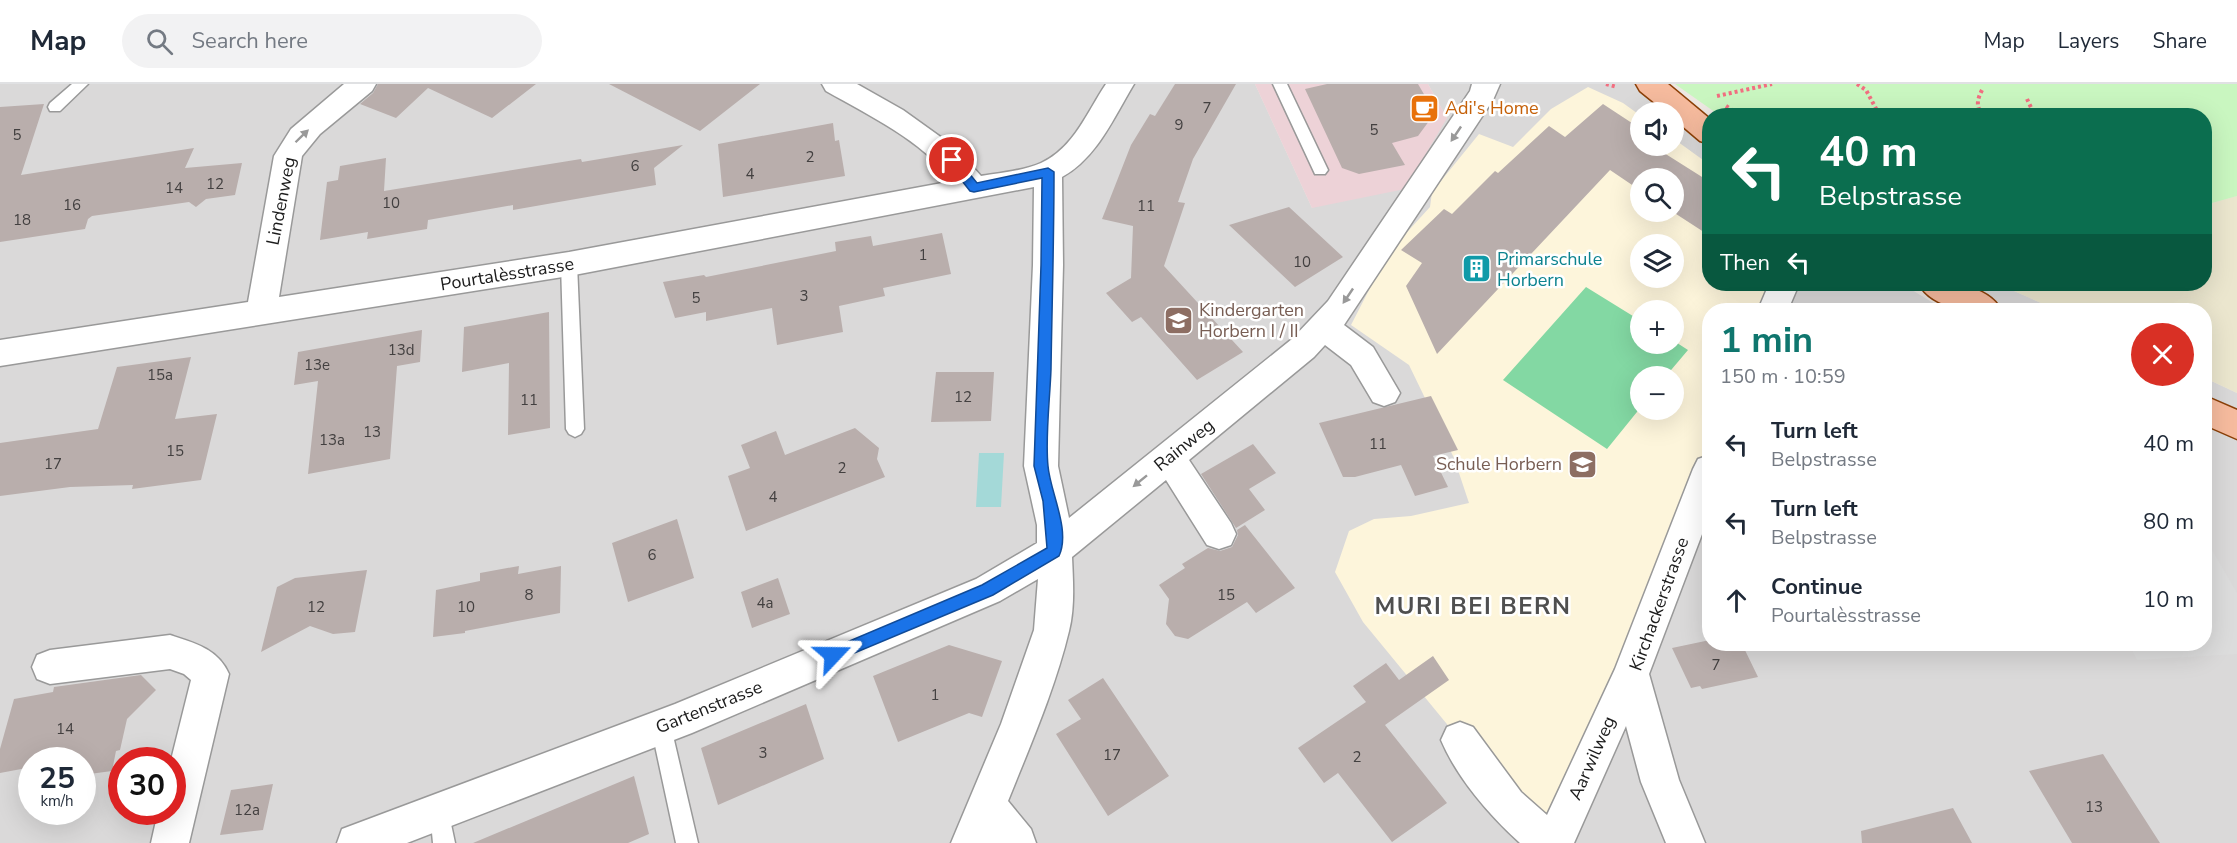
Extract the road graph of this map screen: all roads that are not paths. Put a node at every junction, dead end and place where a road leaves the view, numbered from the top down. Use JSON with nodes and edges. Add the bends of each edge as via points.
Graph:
{"nodes":[{"id":1,"x":81,"y":84,"type":"edge"},
{"id":2,"x":362,"y":84,"type":"edge"},
{"id":3,"x":836,"y":84,"type":"edge"},
{"id":4,"x":1120,"y":84,"type":"edge"},
{"id":5,"x":1280,"y":84,"type":"edge"},
{"id":6,"x":1486,"y":84,"type":"edge"},
{"id":7,"x":1650,"y":84,"type":"edge"},
{"id":8,"x":55,"y":107,"type":"dead end"},
{"id":9,"x":1702,"y":127,"type":"edge"},
{"id":10,"x":1320,"y":170,"type":"dead end"},
{"id":11,"x":1048,"y":172,"type":"junction"},
{"id":12,"x":974,"y":188,"type":"junction"},
{"id":13,"x":569,"y":264,"type":"junction"},
{"id":14,"x":1948,"y":291,"type":"edge"},
{"id":15,"x":1972,"y":303,"type":"edge"},
{"id":16,"x":261,"y":314,"type":"junction"},
{"id":17,"x":1324,"y":326,"type":"junction"},
{"id":18,"x":0,"y":352,"type":"edge"},
{"id":19,"x":1384,"y":393,"type":"dead end"},
{"id":20,"x":2212,"y":413,"type":"edge"},
{"id":21,"x":2237,"y":425,"type":"edge"},
{"id":22,"x":575,"y":429,"type":"dead end"},
{"id":23,"x":1169,"y":457,"type":"junction"},
{"id":24,"x":1702,"y":490,"type":"edge"},
{"id":25,"x":1219,"y":534,"type":"dead end"},
{"id":26,"x":1054,"y":551,"type":"junction"},
{"id":27,"x":50,"y":667,"type":"dead end"},
{"id":28,"x":1631,"y":674,"type":"junction"},
{"id":29,"x":661,"y":727,"type":"junction"},
{"id":30,"x":1460,"y":740,"type":"dead end"},
{"id":31,"x":987,"y":806,"type":"junction"},
{"id":32,"x":442,"y":828,"type":"edge"},
{"id":33,"x":170,"y":843,"type":"edge"},
{"id":34,"x":356,"y":843,"type":"edge"},
{"id":35,"x":687,"y":843,"type":"edge"},
{"id":36,"x":970,"y":843,"type":"edge"},
{"id":37,"x":1017,"y":843,"type":"edge"},
{"id":38,"x":1552,"y":843,"type":"edge"},
{"id":39,"x":1686,"y":843,"type":"edge"}],
"edges":[{"from":1,"to":8,"type":"lane"},
{"from":16,"to":2,"type":"street","name":"Lindenweg","one_way":true,"via":[[291,148]]},
{"from":3,"to":12,"type":"street","via":[[934,144]]},
{"from":4,"to":11,"type":"street","name":"Pourtalèsstrasse","via":[[1090,135],[1071,158]]},
{"from":5,"to":10,"type":"lane"},
{"from":6,"to":17,"type":"street","name":"Rainweg","one_way":true,"via":[[1339,310]]},
{"from":7,"to":9,"type":"main road"},
{"from":11,"to":12,"type":"street","name":"Pourtalèsstrasse"},
{"from":11,"to":26,"type":"street","via":[[1041,466],[1054,525]]},
{"from":12,"to":13,"type":"street","name":"Pourtalèsstrasse"},
{"from":13,"to":16,"type":"street","name":"Pourtalèsstrasse"},
{"from":13,"to":22,"type":"lane"},
{"from":14,"to":15,"type":"main road"},
{"from":16,"to":18,"type":"street","name":"Pourtalèsstrasse"},
{"from":17,"to":19,"type":"street","via":[[1362,356]]},
{"from":17,"to":23,"type":"street","name":"Rainweg","via":[[1303,348]]},
{"from":20,"to":21,"type":"main road"},
{"from":23,"to":25,"type":"street"},
{"from":23,"to":26,"type":"street","name":"Rainweg","one_way":true},
{"from":24,"to":28,"type":"street","name":"Kirchackerstrasse"},
{"from":26,"to":29,"type":"street","name":"Gartenstrasse","via":[[988,590]]},
{"from":26,"to":31,"type":"street","via":[[1056,597],[1052,630]]},
{"from":27,"to":33,"type":"street","via":[[170,652],[196,661],[211,674]]},
{"from":28,"to":38,"type":"street","name":"Aarwilweg"},
{"from":28,"to":39,"type":"street","name":"Kirchackerstrasse","via":[[1660,782]]},
{"from":29,"to":32,"type":"street","name":"Gartenstrasse"},
{"from":29,"to":35,"type":"lane"},
{"from":30,"to":38,"type":"street","via":[[1507,806]]},
{"from":31,"to":36,"type":"street"},
{"from":31,"to":37,"type":"street"},
{"from":32,"to":34,"type":"street","name":"Gartenstrasse"}]}
